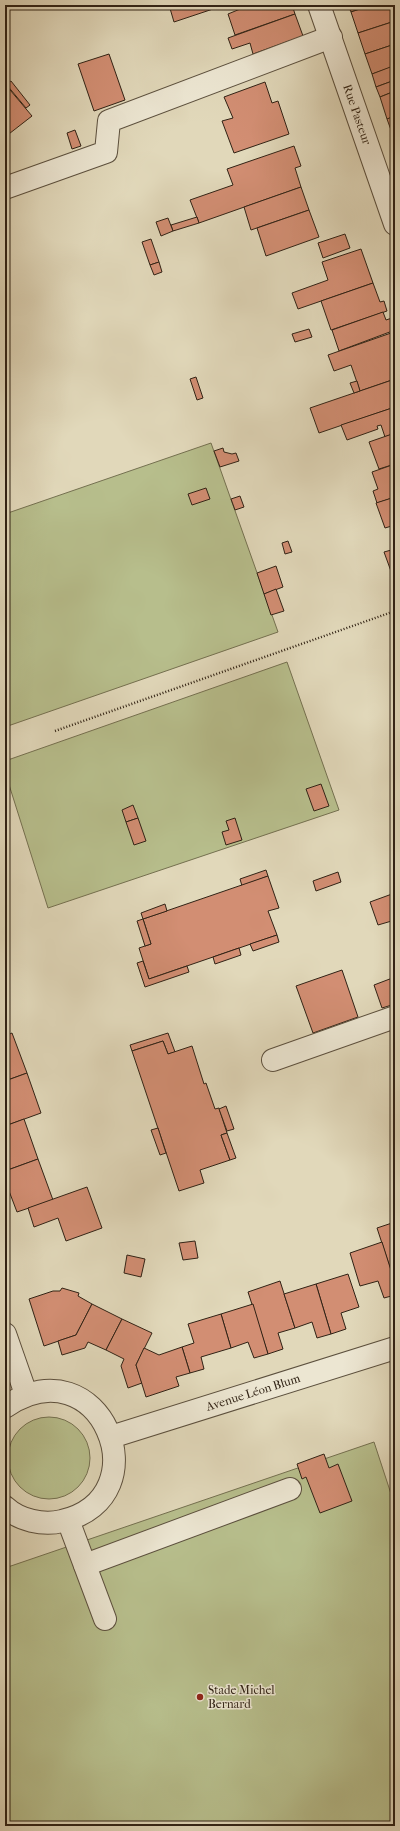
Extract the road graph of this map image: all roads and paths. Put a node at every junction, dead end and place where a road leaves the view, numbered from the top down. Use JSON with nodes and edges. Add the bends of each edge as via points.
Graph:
{"nodes":[{"id":1,"x":320,"y":5,"type":"edge"},
{"id":2,"x":331,"y":38,"type":"junction"},
{"id":3,"x":389,"y":184,"type":"edge"},
{"id":4,"x":5,"y":188,"type":"edge"},
{"id":5,"x":395,"y":224,"type":"edge"},
{"id":6,"x":395,"y":611,"type":"edge"},
{"id":7,"x":55,"y":731,"type":"dead end"},
{"id":8,"x":395,"y":1017,"type":"edge"},
{"id":9,"x":273,"y":1060,"type":"dead end"},
{"id":10,"x":5,"y":1334,"type":"edge"},
{"id":11,"x":395,"y":1348,"type":"edge"},
{"id":12,"x":26,"y":1394,"type":"junction"},
{"id":13,"x":5,"y":1407,"type":"edge"},
{"id":14,"x":111,"y":1438,"type":"junction"},
{"id":15,"x":290,"y":1490,"type":"dead end"},
{"id":16,"x":5,"y":1507,"type":"edge"},
{"id":17,"x":68,"y":1520,"type":"junction"},
{"id":18,"x":85,"y":1565,"type":"junction"},
{"id":19,"x":105,"y":1619,"type":"dead end"}],
"edges":[{"from":1,"to":2,"type":"street","name":"Rue Pasteur"},
{"from":2,"to":3,"type":"street","name":"Rue Pasteur"},
{"from":2,"to":4,"type":"street","via":[[109,121],[106,152]]},
{"from":3,"to":5,"type":"street","name":"Rue Pasteur"},
{"from":6,"to":7,"type":"path"},
{"from":8,"to":9,"type":"street"},
{"from":10,"to":12,"type":"street"},
{"from":11,"to":14,"type":"street","name":"Avenue Léon Blum"},
{"from":12,"to":13,"type":"street"},
{"from":12,"to":14,"type":"street","via":[[52,1391],[78,1398],[99,1414]]},
{"from":14,"to":17,"type":"street","via":[[114,1463],[107,1487],[90,1508]]},
{"from":15,"to":18,"type":"street"},
{"from":16,"to":17,"type":"street","via":[[30,1520],[56,1523]]},
{"from":17,"to":18,"type":"street"},
{"from":18,"to":19,"type":"street"}]}
